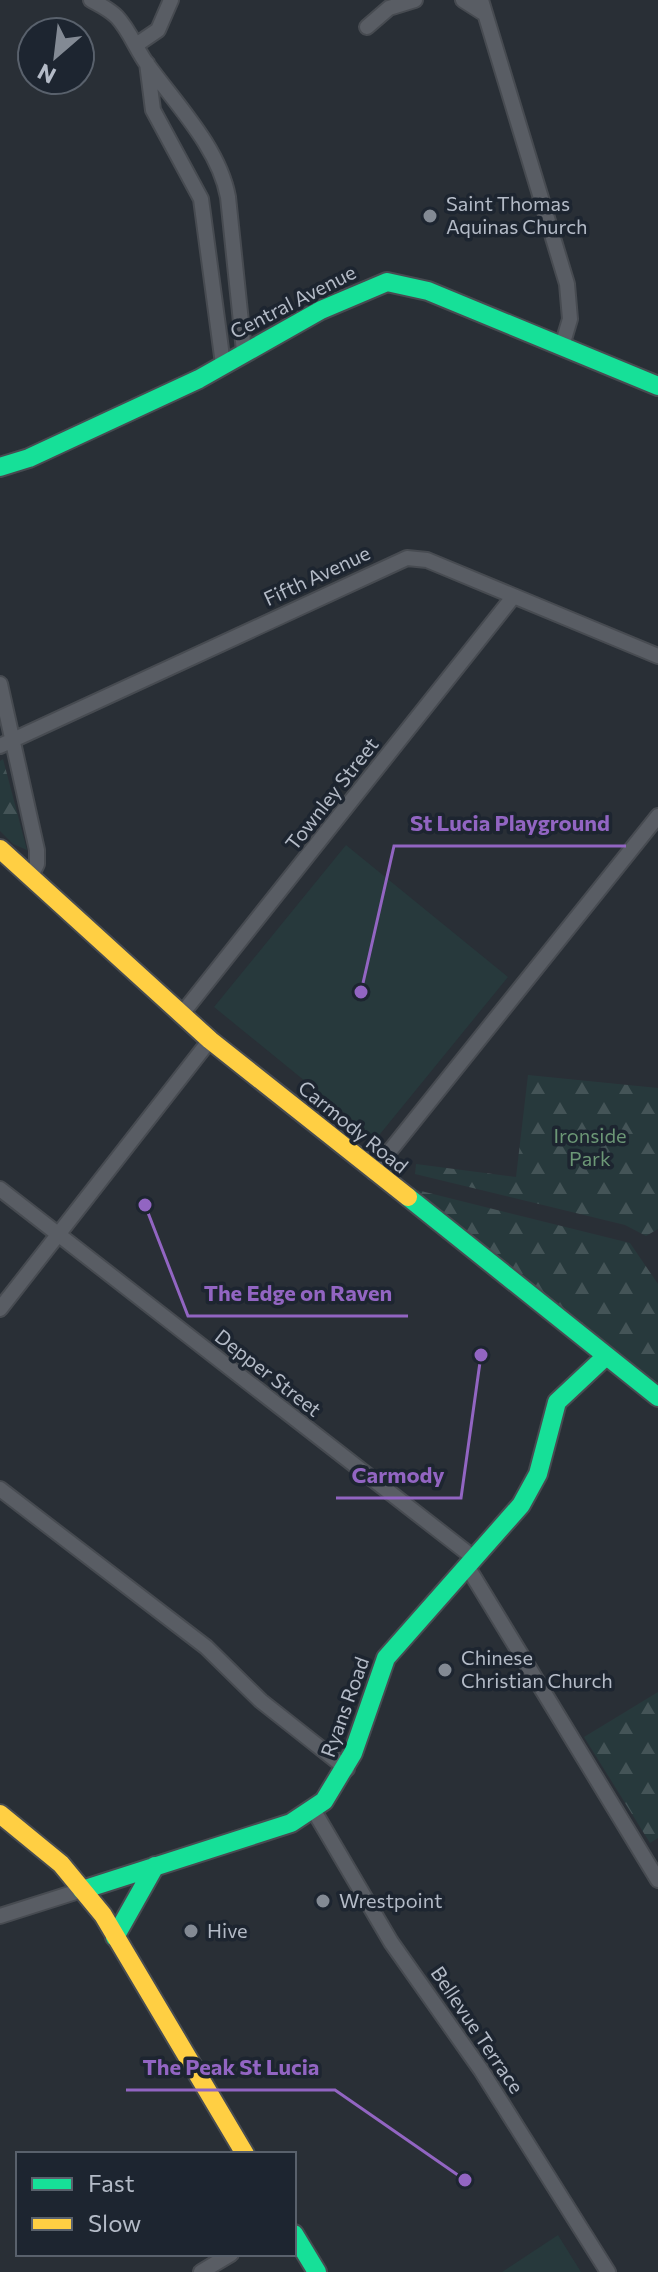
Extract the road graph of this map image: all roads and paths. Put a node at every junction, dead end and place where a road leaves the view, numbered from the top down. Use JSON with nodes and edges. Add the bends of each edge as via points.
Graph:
{"nodes":[{"id":1,"x":91,"y":0,"type":"edge"},
{"id":2,"x":171,"y":0,"type":"edge"},
{"id":3,"x":415,"y":0,"type":"edge"},
{"id":4,"x":463,"y":0,"type":"edge"},
{"id":5,"x":483,"y":7,"type":"edge"},
{"id":6,"x":367,"y":27,"type":"dead end"},
{"id":7,"x":136,"y":45,"type":"junction"},
{"id":8,"x":147,"y":63,"type":"junction"},
{"id":9,"x":562,"y":346,"type":"junction"},
{"id":10,"x":244,"y":351,"type":"junction"},
{"id":11,"x":223,"y":364,"type":"junction"},
{"id":12,"x":658,"y":386,"type":"edge"},
{"id":13,"x":0,"y":467,"type":"edge"},
{"id":14,"x":513,"y":597,"type":"junction"},
{"id":15,"x":658,"y":656,"type":"edge"},
{"id":16,"x":0,"y":684,"type":"edge"},
{"id":17,"x":5,"y":743,"type":"edge"},
{"id":18,"x":658,"y":816,"type":"edge"},
{"id":19,"x":0,"y":849,"type":"edge"},
{"id":20,"x":30,"y":878,"type":"junction"},
{"id":21,"x":181,"y":1015,"type":"junction"},
{"id":22,"x":210,"y":1040,"type":"junction"},
{"id":23,"x":373,"y":1172,"type":"junction"},
{"id":24,"x":0,"y":1189,"type":"edge"},
{"id":25,"x":58,"y":1234,"type":"junction"},
{"id":26,"x":0,"y":1309,"type":"edge"},
{"id":27,"x":605,"y":1357,"type":"junction"},
{"id":28,"x":658,"y":1397,"type":"edge"},
{"id":29,"x":0,"y":1489,"type":"edge"},
{"id":30,"x":470,"y":1562,"type":"junction"},
{"id":31,"x":347,"y":1769,"type":"junction"},
{"id":32,"x":314,"y":1811,"type":"junction"},
{"id":33,"x":0,"y":1814,"type":"edge"},
{"id":34,"x":155,"y":1866,"type":"junction"},
{"id":35,"x":658,"y":1880,"type":"edge"},
{"id":36,"x":82,"y":1890,"type":"junction"},
{"id":37,"x":0,"y":1916,"type":"edge"},
{"id":38,"x":115,"y":1937,"type":"junction"},
{"id":39,"x":244,"y":2152,"type":"edge"},
{"id":40,"x":296,"y":2237,"type":"edge"},
{"id":41,"x":228,"y":2256,"type":"edge"},
{"id":42,"x":201,"y":2272,"type":"edge"},
{"id":43,"x":317,"y":2272,"type":"edge"},
{"id":44,"x":608,"y":2272,"type":"edge"}],
"edges":[{"from":1,"to":7,"type":"street","via":[[117,17]]},
{"from":2,"to":7,"type":"street","via":[[158,30]]},
{"from":3,"to":6,"type":"street","via":[[389,8]]},
{"from":4,"to":5,"type":"street"},
{"from":5,"to":9,"type":"street","via":[[568,288],[570,319]]},
{"from":7,"to":8,"type":"street"},
{"from":8,"to":10,"type":"street","via":[[180,105],[224,180]]},
{"from":8,"to":11,"type":"street","via":[[153,110],[201,199]]},
{"from":9,"to":10,"type":"street","name":"Central Avenue","via":[[415,286],[391,282],[321,310]]},
{"from":9,"to":12,"type":"street","name":"Central Avenue"},
{"from":10,"to":11,"type":"street","name":"Central Avenue"},
{"from":11,"to":13,"type":"street","name":"Central Avenue"},
{"from":14,"to":15,"type":"street","name":"Fifth Avenue"},
{"from":14,"to":17,"type":"street","name":"Fifth Avenue","via":[[427,560],[407,558]]},
{"from":14,"to":21,"type":"street","name":"Townley Street"},
{"from":16,"to":17,"type":"street"},
{"from":17,"to":20,"type":"street","via":[[37,850]]},
{"from":18,"to":23,"type":"street"},
{"from":19,"to":20,"type":"street","name":"Carmody Road"},
{"from":20,"to":21,"type":"street","name":"Carmody Road"},
{"from":21,"to":22,"type":"street","name":"Carmody Road"},
{"from":22,"to":23,"type":"street","name":"Carmody Road"},
{"from":22,"to":25,"type":"street"},
{"from":23,"to":27,"type":"street","name":"Carmody Road"},
{"from":24,"to":25,"type":"street","name":"Depper Street"},
{"from":25,"to":26,"type":"street"},
{"from":25,"to":30,"type":"street","name":"Depper Street"},
{"from":27,"to":28,"type":"street","name":"Carmody Road"},
{"from":27,"to":30,"type":"street","name":"Ryans Road","via":[[557,1402],[533,1486]]},
{"from":29,"to":31,"type":"street","via":[[206,1647],[261,1701]]},
{"from":30,"to":31,"type":"street","name":"Ryans Road","via":[[386,1658]]},
{"from":30,"to":35,"type":"street"},
{"from":31,"to":32,"type":"street","name":"Ryans Road"},
{"from":32,"to":34,"type":"street","name":"Ryans Road"},
{"from":32,"to":44,"type":"street","name":"Bellevue Terrace","via":[[391,1942],[481,2070]]},
{"from":33,"to":36,"type":"street","via":[[61,1864]]},
{"from":34,"to":36,"type":"street","name":"Ryans Road"},
{"from":34,"to":38,"type":"street"},
{"from":36,"to":37,"type":"street","name":"Ryans Road"},
{"from":36,"to":38,"type":"street"},
{"from":38,"to":39,"type":"street"},
{"from":40,"to":43,"type":"street"},
{"from":41,"to":42,"type":"street"}]}
